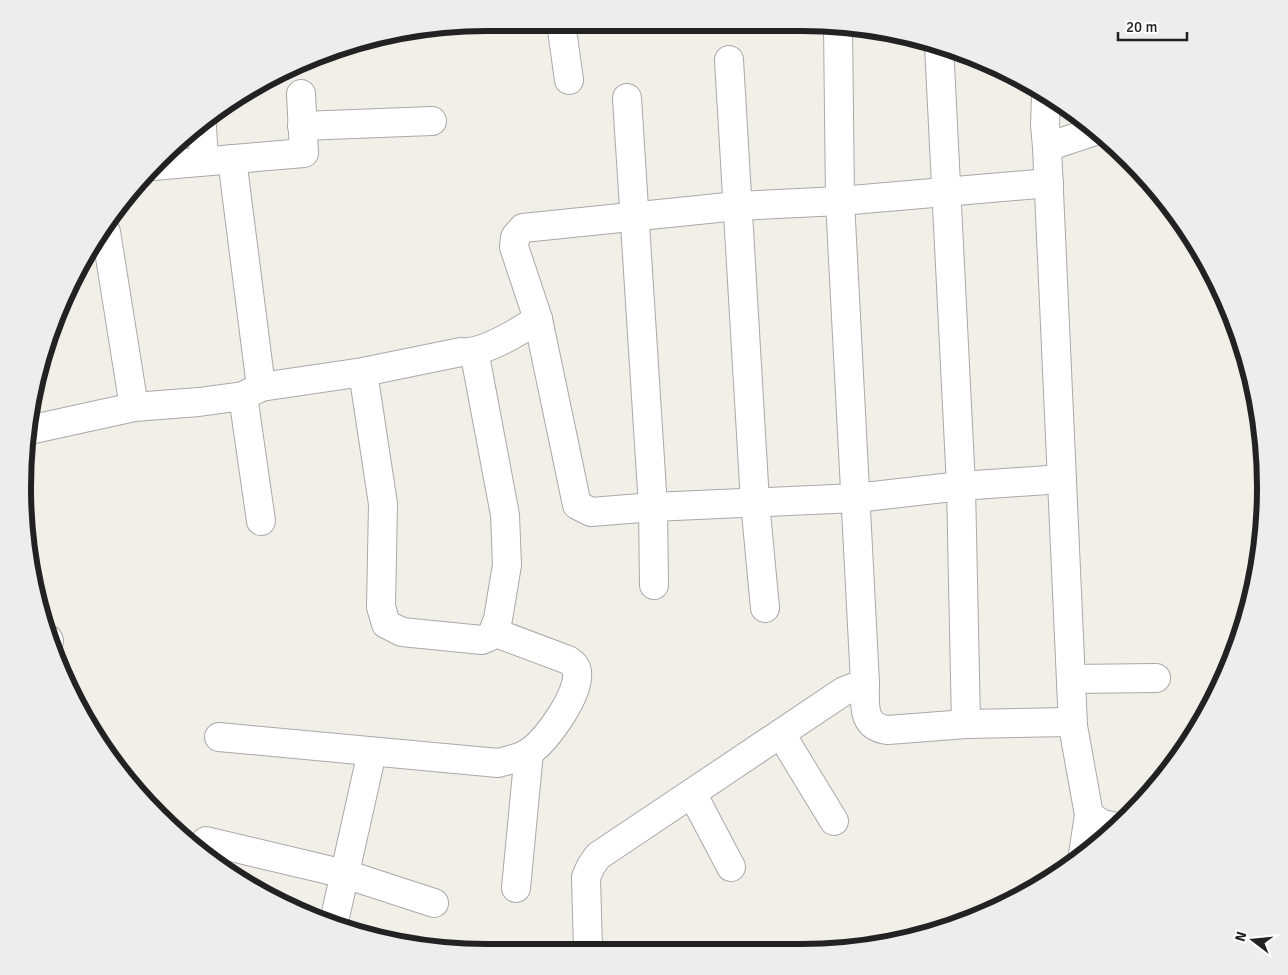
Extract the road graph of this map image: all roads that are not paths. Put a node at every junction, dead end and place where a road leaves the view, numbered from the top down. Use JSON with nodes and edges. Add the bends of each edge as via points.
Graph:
{"nodes":[{"id":1,"x":562,"y":31,"type":"edge"},
{"id":2,"x":838,"y":33,"type":"edge"},
{"id":3,"x":939,"y":53,"type":"edge"},
{"id":4,"x":729,"y":60,"type":"dead end"},
{"id":5,"x":569,"y":80,"type":"dead end"},
{"id":6,"x":301,"y":94,"type":"dead end"},
{"id":7,"x":627,"y":98,"type":"dead end"},
{"id":8,"x":1046,"y":103,"type":"edge"},
{"id":9,"x":432,"y":120,"type":"dead end"},
{"id":10,"x":302,"y":126,"type":"junction"},
{"id":11,"x":202,"y":132,"type":"edge"},
{"id":12,"x":1088,"y":134,"type":"edge"},
{"id":13,"x":1047,"y":147,"type":"junction"},
{"id":14,"x":232,"y":159,"type":"junction"},
{"id":15,"x":204,"y":161,"type":"junction"},
{"id":16,"x":165,"y":165,"type":"edge"},
{"id":17,"x":1049,"y":184,"type":"junction"},
{"id":18,"x":945,"y":192,"type":"junction"},
{"id":19,"x":840,"y":201,"type":"junction"},
{"id":20,"x":737,"y":206,"type":"junction"},
{"id":21,"x":633,"y":216,"type":"junction"},
{"id":22,"x":107,"y":236,"type":"edge"},
{"id":23,"x":538,"y":319,"type":"junction"},
{"id":24,"x":471,"y":353,"type":"junction"},
{"id":25,"x":363,"y":372,"type":"junction"},
{"id":26,"x":252,"y":391,"type":"junction"},
{"id":27,"x":134,"y":407,"type":"junction"},
{"id":28,"x":35,"y":429,"type":"edge"},
{"id":29,"x":1062,"y":478,"type":"junction"},
{"id":30,"x":961,"y":486,"type":"junction"},
{"id":31,"x":856,"y":498,"type":"junction"},
{"id":32,"x":755,"y":502,"type":"junction"},
{"id":33,"x":653,"y":507,"type":"junction"},
{"id":34,"x":261,"y":521,"type":"dead end"},
{"id":35,"x":654,"y":586,"type":"dead end"},
{"id":36,"x":765,"y":608,"type":"dead end"},
{"id":37,"x":493,"y":632,"type":"junction"},
{"id":38,"x":1156,"y":678,"type":"dead end"},
{"id":39,"x":1071,"y":679,"type":"junction"},
{"id":40,"x":865,"y":683,"type":"junction"},
{"id":41,"x":966,"y":724,"type":"junction"},
{"id":42,"x":1073,"y":726,"type":"junction"},
{"id":43,"x":781,"y":734,"type":"junction"},
{"id":44,"x":219,"y":736,"type":"dead end"},
{"id":45,"x":372,"y":752,"type":"junction"},
{"id":46,"x":529,"y":752,"type":"junction"},
{"id":47,"x":692,"y":793,"type":"junction"},
{"id":48,"x":1089,"y":815,"type":"junction"},
{"id":49,"x":834,"y":821,"type":"dead end"},
{"id":50,"x":1107,"y":825,"type":"edge"},
{"id":51,"x":206,"y":841,"type":"dead end"},
{"id":52,"x":1085,"y":844,"type":"edge"},
{"id":53,"x":731,"y":867,"type":"dead end"},
{"id":54,"x":345,"y":874,"type":"junction"},
{"id":55,"x":516,"y":888,"type":"dead end"},
{"id":56,"x":434,"y":903,"type":"dead end"},
{"id":57,"x":335,"y":918,"type":"edge"},
{"id":58,"x":588,"y":944,"type":"edge"}],
"edges":[{"from":1,"to":5,"type":"street"},
{"from":2,"to":19,"type":"street"},
{"from":3,"to":18,"type":"street"},
{"from":4,"to":20,"type":"street"},
{"from":6,"to":10,"type":"street"},
{"from":7,"to":21,"type":"street"},
{"from":8,"to":13,"type":"street"},
{"from":9,"to":10,"type":"street"},
{"from":10,"to":14,"type":"street","via":[[304,153]]},
{"from":11,"to":15,"type":"street"},
{"from":12,"to":13,"type":"street"},
{"from":13,"to":17,"type":"street"},
{"from":14,"to":15,"type":"street"},
{"from":14,"to":26,"type":"street"},
{"from":15,"to":16,"type":"street"},
{"from":17,"to":18,"type":"street"},
{"from":17,"to":29,"type":"street"},
{"from":18,"to":19,"type":"street"},
{"from":18,"to":30,"type":"street"},
{"from":19,"to":20,"type":"street"},
{"from":19,"to":31,"type":"street"},
{"from":20,"to":21,"type":"street"},
{"from":20,"to":32,"type":"street"},
{"from":21,"to":23,"type":"street","via":[[523,228],[515,237],[514,247]]},
{"from":21,"to":33,"type":"street"},
{"from":22,"to":27,"type":"street"},
{"from":23,"to":24,"type":"street","via":[[511,336]]},
{"from":23,"to":33,"type":"street","via":[[577,505],[591,512]]},
{"from":24,"to":25,"type":"street","via":[[461,352]]},
{"from":24,"to":37,"type":"street","via":[[476,361],[505,516],[507,565]]},
{"from":25,"to":26,"type":"street"},
{"from":25,"to":37,"type":"street","via":[[383,504],[381,607],[386,624],[402,632],[482,640]]},
{"from":26,"to":27,"type":"street","via":[[199,402]]},
{"from":26,"to":34,"type":"street"},
{"from":27,"to":28,"type":"street"},
{"from":29,"to":30,"type":"street"},
{"from":29,"to":39,"type":"street"},
{"from":30,"to":31,"type":"street"},
{"from":30,"to":41,"type":"street"},
{"from":31,"to":32,"type":"street"},
{"from":31,"to":40,"type":"street"},
{"from":32,"to":33,"type":"street"},
{"from":32,"to":36,"type":"street"},
{"from":33,"to":35,"type":"street"},
{"from":37,"to":46,"type":"street","via":[[575,665],[574,691],[544,740]]},
{"from":38,"to":39,"type":"street"},
{"from":39,"to":42,"type":"street"},
{"from":40,"to":41,"type":"street","via":[[868,718],[879,729]]},
{"from":40,"to":43,"type":"street","via":[[844,691]]},
{"from":41,"to":42,"type":"street","via":[[1067,722]]},
{"from":42,"to":48,"type":"street"},
{"from":43,"to":47,"type":"street"},
{"from":43,"to":49,"type":"street"},
{"from":44,"to":45,"type":"street"},
{"from":45,"to":46,"type":"street","via":[[498,763]]},
{"from":45,"to":54,"type":"street"},
{"from":46,"to":55,"type":"street"},
{"from":47,"to":53,"type":"street"},
{"from":47,"to":58,"type":"street","via":[[598,856],[591,866],[586,877]]},
{"from":48,"to":50,"type":"street"},
{"from":48,"to":52,"type":"street"},
{"from":51,"to":54,"type":"street"},
{"from":54,"to":56,"type":"street"},
{"from":54,"to":57,"type":"street"}]}
